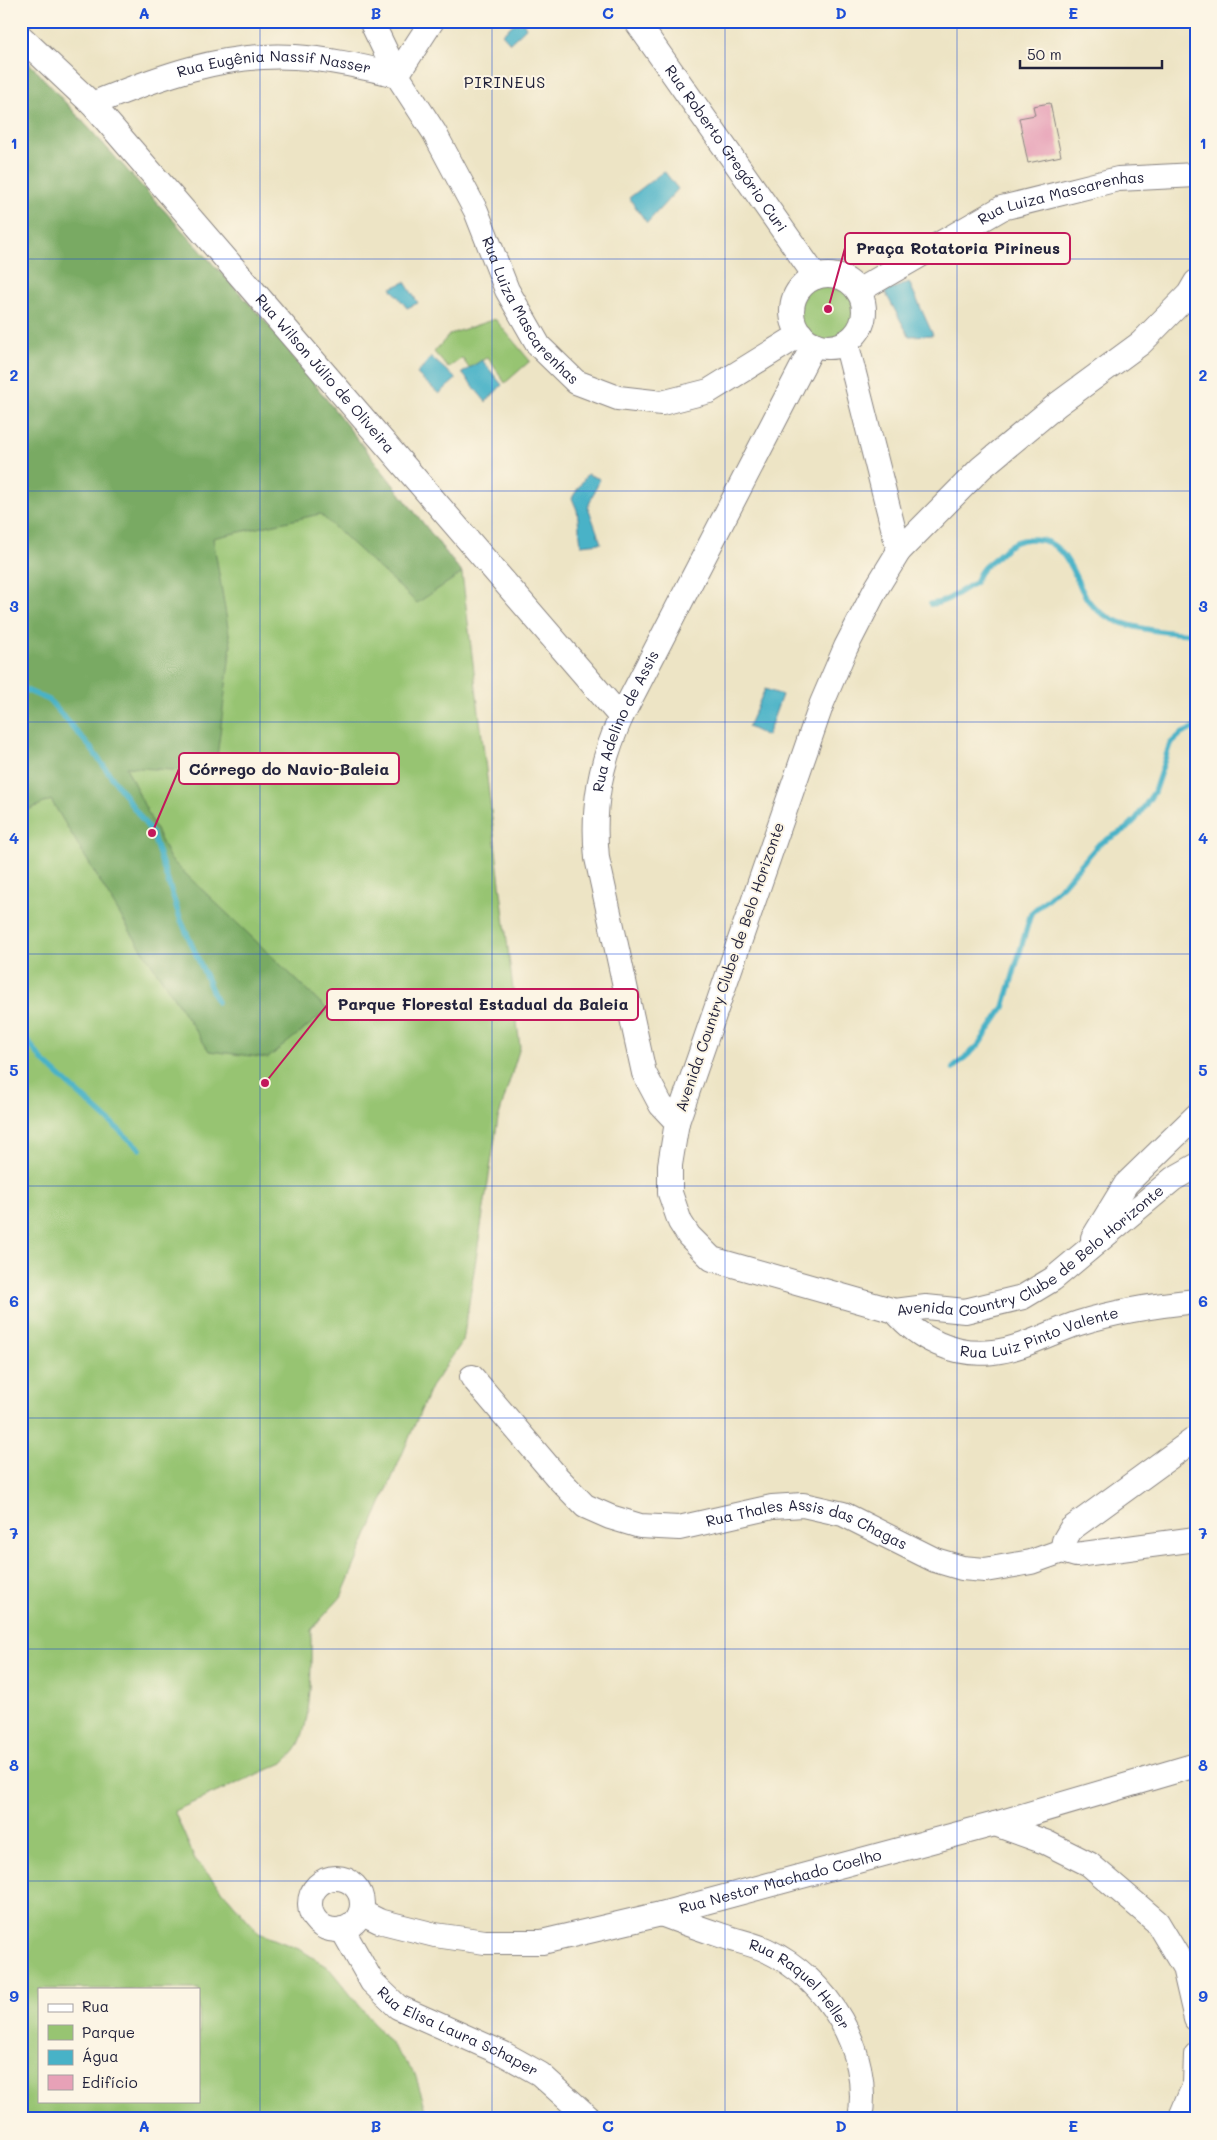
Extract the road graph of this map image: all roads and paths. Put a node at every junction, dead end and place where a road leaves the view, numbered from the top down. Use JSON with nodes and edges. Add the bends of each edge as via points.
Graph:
{"nodes":[{"id":1,"x":371,"y":21,"type":"edge"},
{"id":2,"x":432,"y":21,"type":"edge"},
{"id":3,"x":636,"y":21,"type":"edge"},
{"id":4,"x":21,"y":37,"type":"edge"},
{"id":5,"x":397,"y":75,"type":"junction"},
{"id":6,"x":92,"y":104,"type":"junction"},
{"id":7,"x":1196,"y":175,"type":"edge"},
{"id":8,"x":816,"y":277,"type":"junction"},
{"id":9,"x":1196,"y":282,"type":"edge"},
{"id":10,"x":858,"y":291,"type":"junction"},
{"id":11,"x":807,"y":339,"type":"junction"},
{"id":12,"x":846,"y":342,"type":"junction"},
{"id":13,"x":899,"y":551,"type":"junction"},
{"id":14,"x":621,"y":717,"type":"junction"},
{"id":15,"x":1196,"y":1116,"type":"edge"},
{"id":16,"x":677,"y":1122,"type":"junction"},
{"id":17,"x":1196,"y":1166,"type":"edge"},
{"id":18,"x":1082,"y":1257,"type":"junction"},
{"id":19,"x":1196,"y":1301,"type":"edge"},
{"id":20,"x":895,"y":1311,"type":"junction"},
{"id":21,"x":472,"y":1377,"type":"dead end"},
{"id":22,"x":1196,"y":1438,"type":"edge"},
{"id":23,"x":1196,"y":1539,"type":"edge"},
{"id":24,"x":1062,"y":1551,"type":"junction"},
{"id":25,"x":1196,"y":1765,"type":"edge"},
{"id":26,"x":995,"y":1824,"type":"junction"},
{"id":27,"x":361,"y":1912,"type":"junction"},
{"id":28,"x":662,"y":1914,"type":"junction"},
{"id":29,"x":342,"y":1929,"type":"junction"},
{"id":30,"x":1196,"y":2019,"type":"edge"},
{"id":31,"x":1196,"y":2055,"type":"edge"},
{"id":32,"x":1195,"y":2084,"type":"edge"},
{"id":33,"x":590,"y":2119,"type":"edge"},
{"id":34,"x":860,"y":2119,"type":"edge"},
{"id":35,"x":1180,"y":2119,"type":"edge"}],
"edges":[{"from":1,"to":5,"type":"street","name":"Rua Luiza Mascarenhas"},
{"from":2,"to":5,"type":"street"},
{"from":3,"to":8,"type":"street","name":"Rua Roberto Gregório Curi"},
{"from":4,"to":6,"type":"street","name":"Rua Wilson Júlio de Oliveira"},
{"from":5,"to":6,"type":"street","name":"Rua Eugênia Nassif Nasser","via":[[340,62],[293,57],[244,58],[141,84]]},
{"from":5,"to":11,"type":"street","name":"Rua Luiza Mascarenhas","via":[[434,132],[476,211],[507,290],[539,346],[576,382],[618,398],[662,403],[709,390]]},
{"from":6,"to":14,"type":"street","name":"Rua Wilson Júlio de Oliveira"},
{"from":7,"to":10,"type":"street","name":"Rua Luiza Mascarenhas","via":[[1118,179],[1002,208]]},
{"from":8,"to":10,"type":"street","via":[[840,277]]},
{"from":8,"to":11,"type":"street","via":[[804,285],[792,308],[794,322]]},
{"from":9,"to":13,"type":"street","name":"Avenida Country Clube de Belo Horizonte","via":[[1189,294],[1141,343],[1058,404],[995,456]]},
{"from":10,"to":12,"type":"street","via":[[863,300],[864,319]]},
{"from":11,"to":12,"type":"street","via":[[825,347]]},
{"from":11,"to":14,"type":"street","name":"Rua Adelino de Assis"},
{"from":12,"to":13,"type":"street"},
{"from":13,"to":16,"type":"street","name":"Avenida Country Clube de Belo Horizonte","via":[[846,647],[822,703]]},
{"from":14,"to":16,"type":"street","name":"Rua Adelino de Assis","via":[[607,749],[599,783],[594,826],[597,858],[644,1073],[661,1105]]},
{"from":15,"to":18,"type":"street","via":[[1126,1184]]},
{"from":16,"to":20,"type":"street","name":"Avenida Country Clube de Belo Horizonte","via":[[670,1165],[670,1193],[680,1222],[712,1259]]},
{"from":17,"to":18,"type":"street","name":"Avenida Country Clube de Belo Horizonte","via":[[1173,1179]]},
{"from":18,"to":20,"type":"street","name":"Avenida Country Clube de Belo Horizonte","via":[[1023,1297],[965,1311],[926,1307]]},
{"from":19,"to":20,"type":"street","name":"Rua Luiz Pinto Valente","via":[[1081,1323],[992,1352],[972,1352],[935,1344],[908,1327]]},
{"from":21,"to":24,"type":"street","name":"Rua Thales Assis das Chagas","via":[[585,1506],[633,1524],[679,1528],[772,1507],[802,1506],[843,1514],[935,1560],[962,1568],[985,1570],[1031,1562]]},
{"from":22,"to":24,"type":"street","via":[[1071,1529]]},
{"from":23,"to":24,"type":"street","name":"Rua Thales Assis das Chagas","via":[[1076,1555]]},
{"from":25,"to":26,"type":"street","name":"Rua Nestor Machado Coelho"},
{"from":26,"to":28,"type":"street","name":"Rua Nestor Machado Coelho"},
{"from":26,"to":30,"type":"street","via":[[1046,1842],[1089,1864],[1157,1922],[1184,1967]]},
{"from":27,"to":28,"type":"street","name":"Rua Nestor Machado Coelho","via":[[435,1935],[485,1942],[532,1942]]},
{"from":27,"to":29,"type":"street","via":[[354,1923]]},
{"from":27,"to":29,"type":"street","via":[[360,1893],[354,1884],[336,1877],[318,1884],[310,1902],[315,1920],[332,1930]]},
{"from":28,"to":34,"type":"street","name":"Rua Raquel Heller","via":[[765,1950],[790,1963],[811,1981],[849,2036],[861,2068],[863,2100]]},
{"from":29,"to":33,"type":"street","name":"Rua Elisa Laura Schaper","via":[[372,1982],[398,2007],[504,2054],[540,2074]]},
{"from":31,"to":32,"type":"street"},
{"from":32,"to":35,"type":"street"}]}
